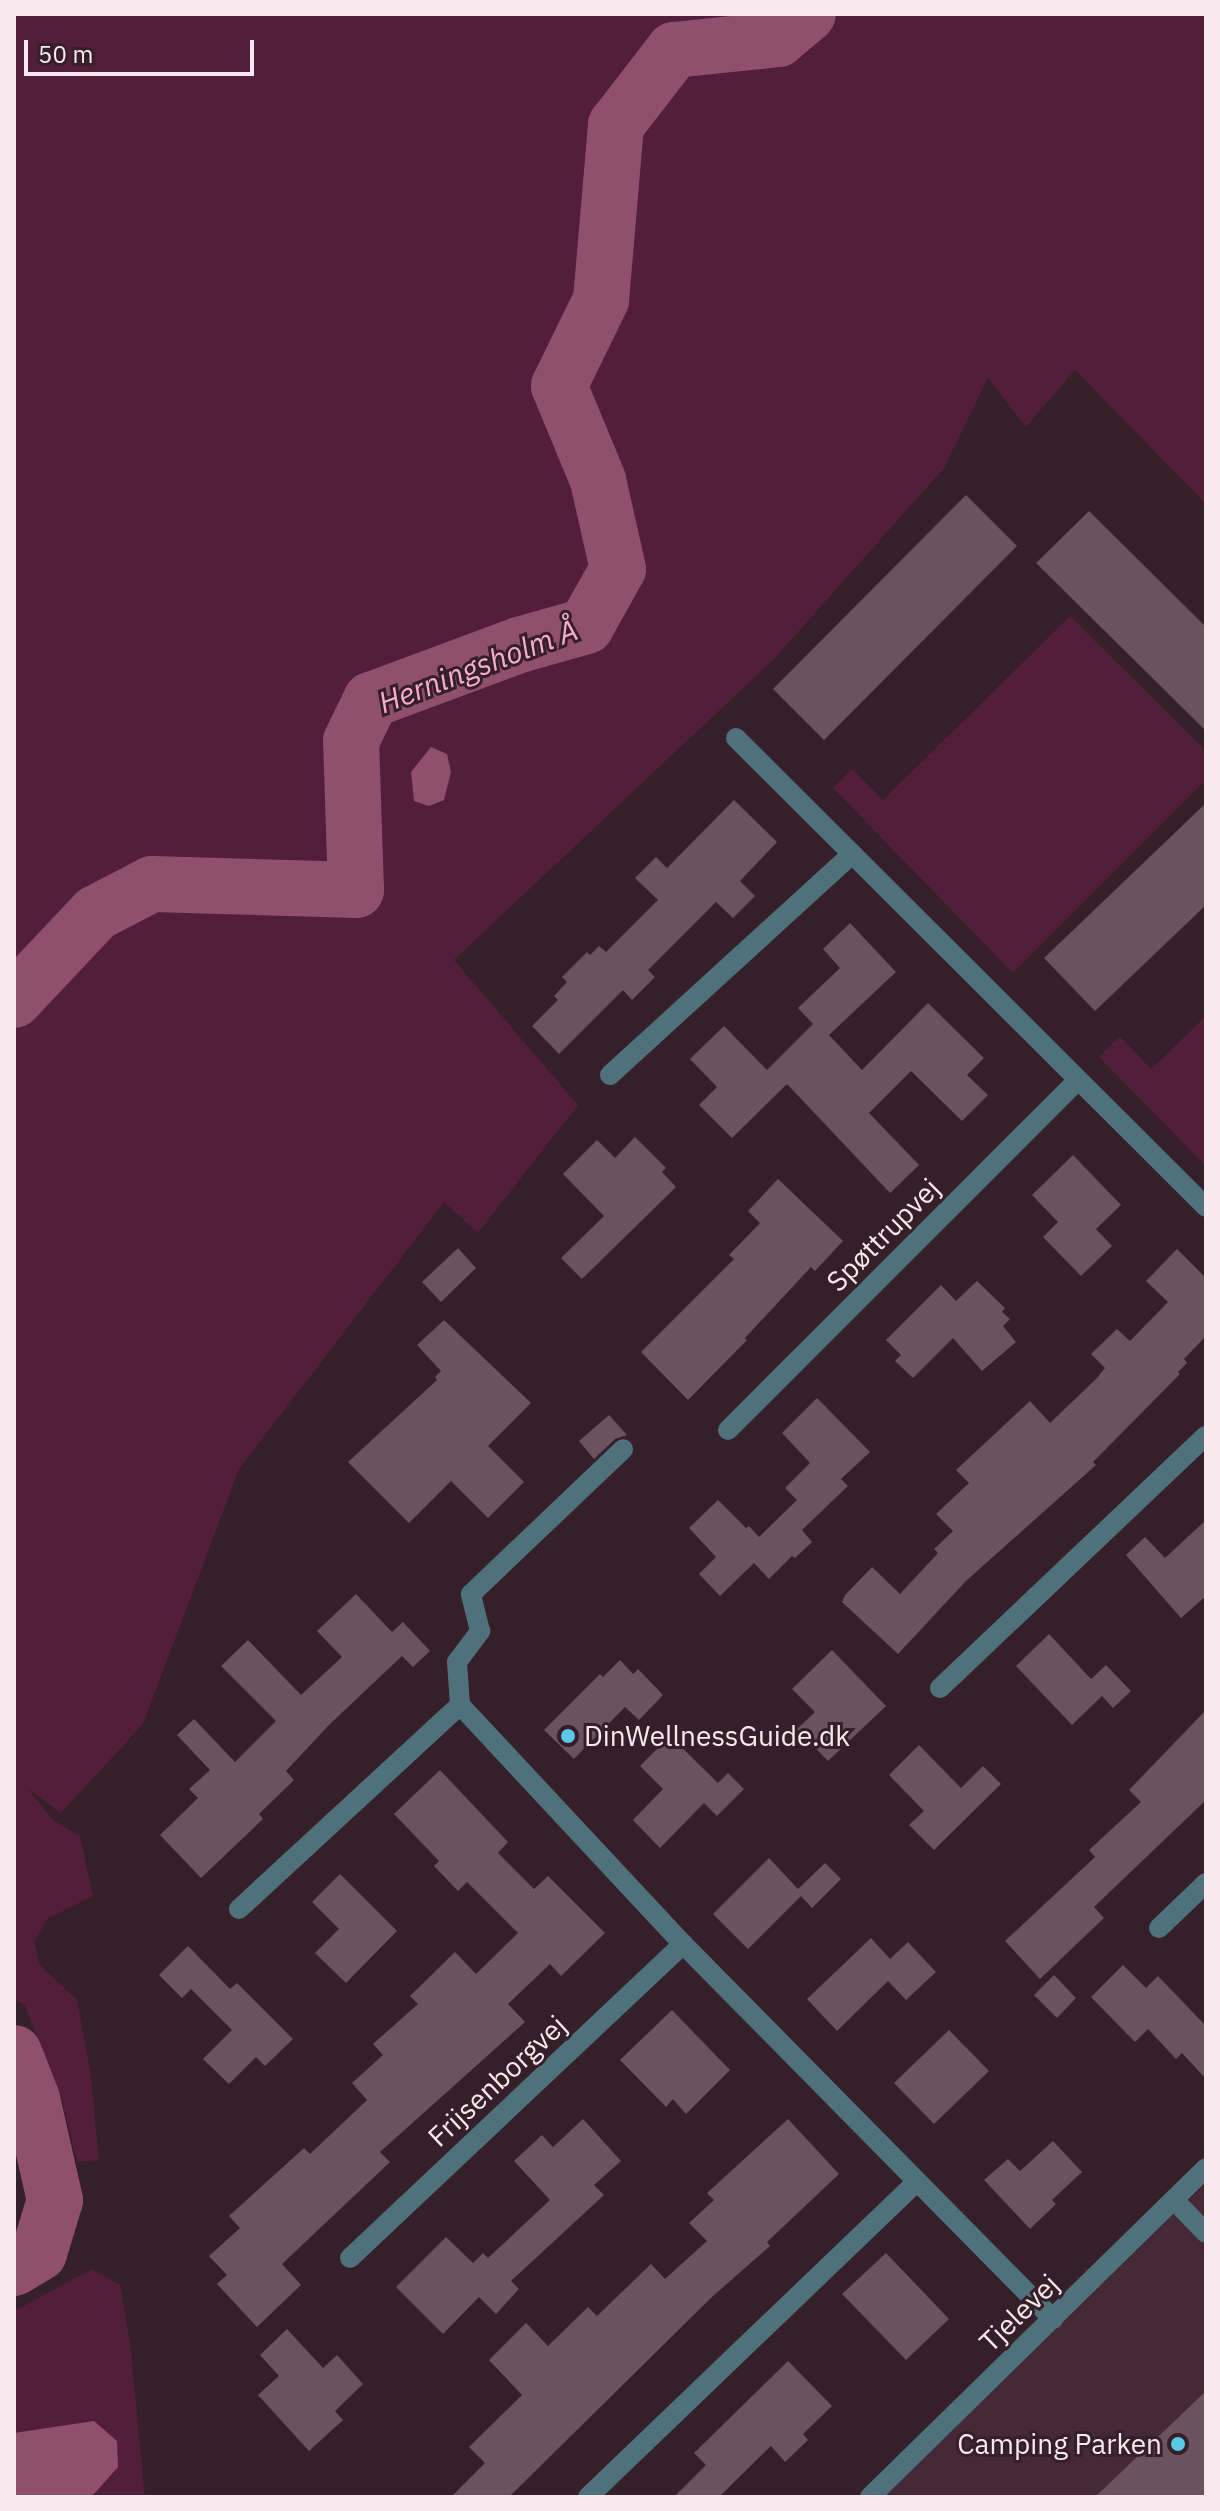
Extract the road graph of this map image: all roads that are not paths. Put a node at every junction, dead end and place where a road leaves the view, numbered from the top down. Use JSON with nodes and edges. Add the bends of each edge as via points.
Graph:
{"nodes":[{"id":1,"x":736,"y":738,"type":"dead end"},
{"id":2,"x":852,"y":854,"type":"junction"},
{"id":3,"x":610,"y":1075,"type":"dead end"},
{"id":4,"x":1078,"y":1080,"type":"junction"},
{"id":5,"x":1206,"y":1207,"type":"edge"},
{"id":6,"x":728,"y":1430,"type":"dead end"},
{"id":7,"x":1206,"y":1436,"type":"edge"},
{"id":8,"x":623,"y":1449,"type":"dead end"},
{"id":9,"x":940,"y":1688,"type":"dead end"},
{"id":10,"x":460,"y":1705,"type":"junction"},
{"id":11,"x":1206,"y":1883,"type":"edge"},
{"id":12,"x":239,"y":1909,"type":"dead end"},
{"id":13,"x":1159,"y":1928,"type":"dead end"},
{"id":14,"x":683,"y":1944,"type":"junction"},
{"id":15,"x":1203,"y":2176,"type":"edge"},
{"id":16,"x":917,"y":2181,"type":"junction"},
{"id":17,"x":1174,"y":2200,"type":"junction"},
{"id":18,"x":1206,"y":2233,"type":"edge"},
{"id":19,"x":350,"y":2258,"type":"dead end"},
{"id":20,"x":1053,"y":2319,"type":"junction"},
{"id":21,"x":588,"y":2497,"type":"edge"},
{"id":22,"x":870,"y":2497,"type":"edge"}],
"edges":[{"from":1,"to":2,"type":"street"},
{"from":2,"to":3,"type":"street"},
{"from":2,"to":4,"type":"street"},
{"from":4,"to":5,"type":"street"},
{"from":4,"to":6,"type":"street","name":"Spøttrupvej"},
{"from":7,"to":9,"type":"street"},
{"from":8,"to":10,"type":"street","via":[[471,1594],[480,1631],[457,1662]]},
{"from":10,"to":12,"type":"street"},
{"from":10,"to":14,"type":"street"},
{"from":11,"to":13,"type":"street"},
{"from":14,"to":16,"type":"street"},
{"from":14,"to":19,"type":"street","name":"Frijsenborgvej"},
{"from":15,"to":17,"type":"street","name":"Tjelevej"},
{"from":16,"to":20,"type":"street"},
{"from":16,"to":21,"type":"street"},
{"from":17,"to":18,"type":"street"},
{"from":17,"to":20,"type":"street","name":"Tjelevej"},
{"from":20,"to":22,"type":"street","name":"Tjelevej"}]}
